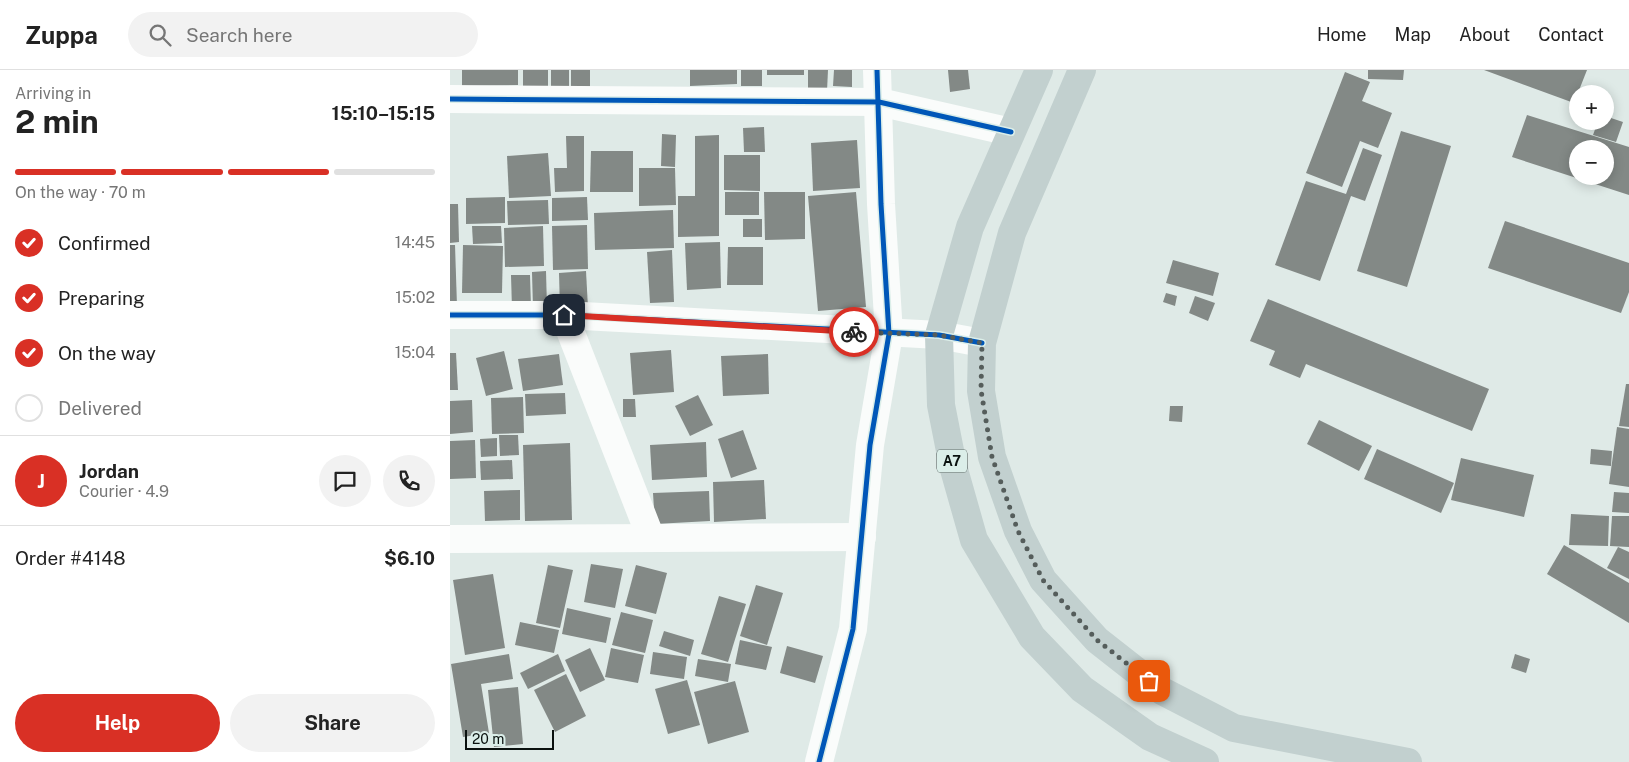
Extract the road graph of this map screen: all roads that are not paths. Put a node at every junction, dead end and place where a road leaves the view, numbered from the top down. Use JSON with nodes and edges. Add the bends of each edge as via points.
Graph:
{"nodes":[{"id":1,"x":877,"y":70,"type":"edge"},
{"id":2,"x":1039,"y":70,"type":"edge"},
{"id":3,"x":1082,"y":70,"type":"edge"},
{"id":4,"x":450,"y":99,"type":"edge"},
{"id":5,"x":880,"y":102,"type":"junction"},
{"id":6,"x":1011,"y":132,"type":"junction"},
{"id":7,"x":450,"y":315,"type":"edge"},
{"id":8,"x":564,"y":315,"type":"junction"},
{"id":9,"x":889,"y":334,"type":"junction"},
{"id":10,"x":939,"y":335,"type":"junction"},
{"id":11,"x":982,"y":343,"type":"junction"},
{"id":12,"x":862,"y":537,"type":"junction"},
{"id":13,"x":651,"y":538,"type":"junction"},
{"id":14,"x":450,"y":539,"type":"edge"},
{"id":15,"x":819,"y":762,"type":"edge"},
{"id":16,"x":1205,"y":762,"type":"edge"},
{"id":17,"x":1408,"y":762,"type":"edge"}],
"edges":[{"from":1,"to":5,"type":"street"},
{"from":2,"to":6,"type":"highway","number":"A7"},
{"from":3,"to":11,"type":"highway","via":[[1012,233]]},
{"from":4,"to":5,"type":"street"},
{"from":5,"to":6,"type":"street"},
{"from":5,"to":9,"type":"street","via":[[881,204]]},
{"from":6,"to":10,"type":"highway","number":"A7","via":[[970,227]]},
{"from":7,"to":8,"type":"street"},
{"from":8,"to":9,"type":"street"},
{"from":8,"to":13,"type":"street"},
{"from":9,"to":10,"type":"street"},
{"from":9,"to":12,"type":"street","via":[[870,446]]},
{"from":10,"to":11,"type":"street"},
{"from":10,"to":16,"type":"highway","number":"A7","via":[[941,405],[953,466],[974,540],[1032,637],[1089,694],[1150,737]]},
{"from":11,"to":17,"type":"highway","via":[[981,390],[992,457],[1018,531],[1043,580],[1097,640],[1162,691],[1234,728]]},
{"from":12,"to":13,"type":"street"},
{"from":12,"to":15,"type":"street","via":[[853,629]]},
{"from":13,"to":14,"type":"street"}]}
